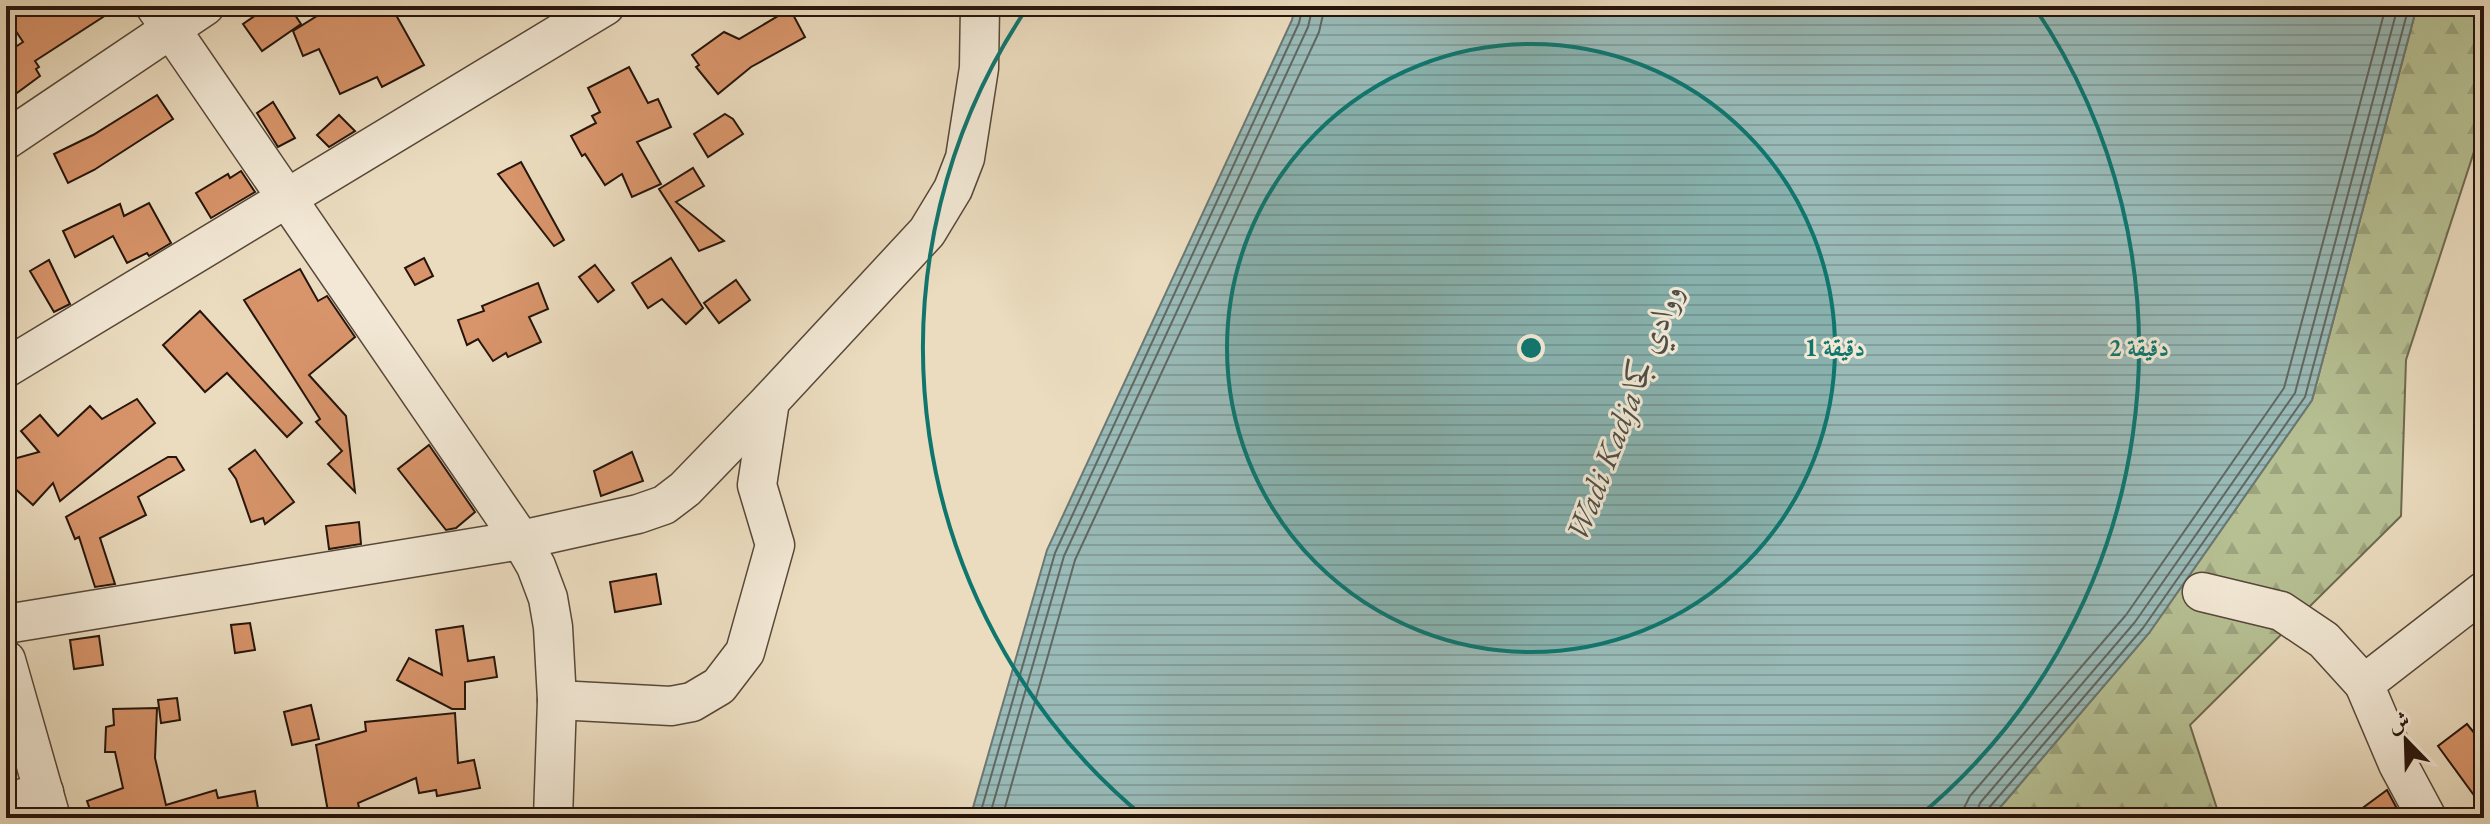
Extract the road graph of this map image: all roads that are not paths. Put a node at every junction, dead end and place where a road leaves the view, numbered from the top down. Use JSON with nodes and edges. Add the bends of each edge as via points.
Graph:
{"nodes":[{"id":1,"x":205,"y":6,"type":"edge"},
{"id":2,"x":605,"y":6,"type":"edge"},
{"id":3,"x":980,"y":6,"type":"edge"},
{"id":4,"x":163,"y":18,"type":"edge"},
{"id":5,"x":6,"y":140,"type":"edge"},
{"id":6,"x":287,"y":199,"type":"junction"},
{"id":7,"x":6,"y":368,"type":"edge"},
{"id":8,"x":770,"y":401,"type":"junction"},
{"id":9,"x":521,"y":540,"type":"junction"},
{"id":10,"x":2484,"y":591,"type":"edge"},
{"id":11,"x":2202,"y":592,"type":"dead end"},
{"id":12,"x":6,"y":624,"type":"edge"},
{"id":13,"x":6,"y":660,"type":"edge"},
{"id":14,"x":2364,"y":684,"type":"junction"},
{"id":15,"x":557,"y":700,"type":"junction"},
{"id":16,"x":6,"y":803,"type":"edge"},
{"id":17,"x":47,"y":805,"type":"edge"},
{"id":18,"x":553,"y":818,"type":"edge"},
{"id":19,"x":2427,"y":818,"type":"edge"}],
"edges":[{"from":1,"to":4,"type":"street"},
{"from":2,"to":6,"type":"street"},
{"from":3,"to":8,"type":"street","via":[[979,68],[965,158],[953,189],[927,232]]},
{"from":4,"to":5,"type":"street"},
{"from":4,"to":6,"type":"street"},
{"from":6,"to":7,"type":"street"},
{"from":6,"to":9,"type":"street"},
{"from":8,"to":9,"type":"street","via":[[664,505]]},
{"from":8,"to":15,"type":"street","via":[[757,485],[775,545],[745,652],[719,686],[692,702],[671,706]]},
{"from":9,"to":12,"type":"street"},
{"from":9,"to":15,"type":"street","via":[[548,598]]},
{"from":10,"to":14,"type":"street"},
{"from":11,"to":14,"type":"street","via":[[2281,611],[2324,640]]},
{"from":13,"to":17,"type":"street"},
{"from":14,"to":19,"type":"street"},
{"from":15,"to":18,"type":"street"},
{"from":16,"to":17,"type":"street"}]}
